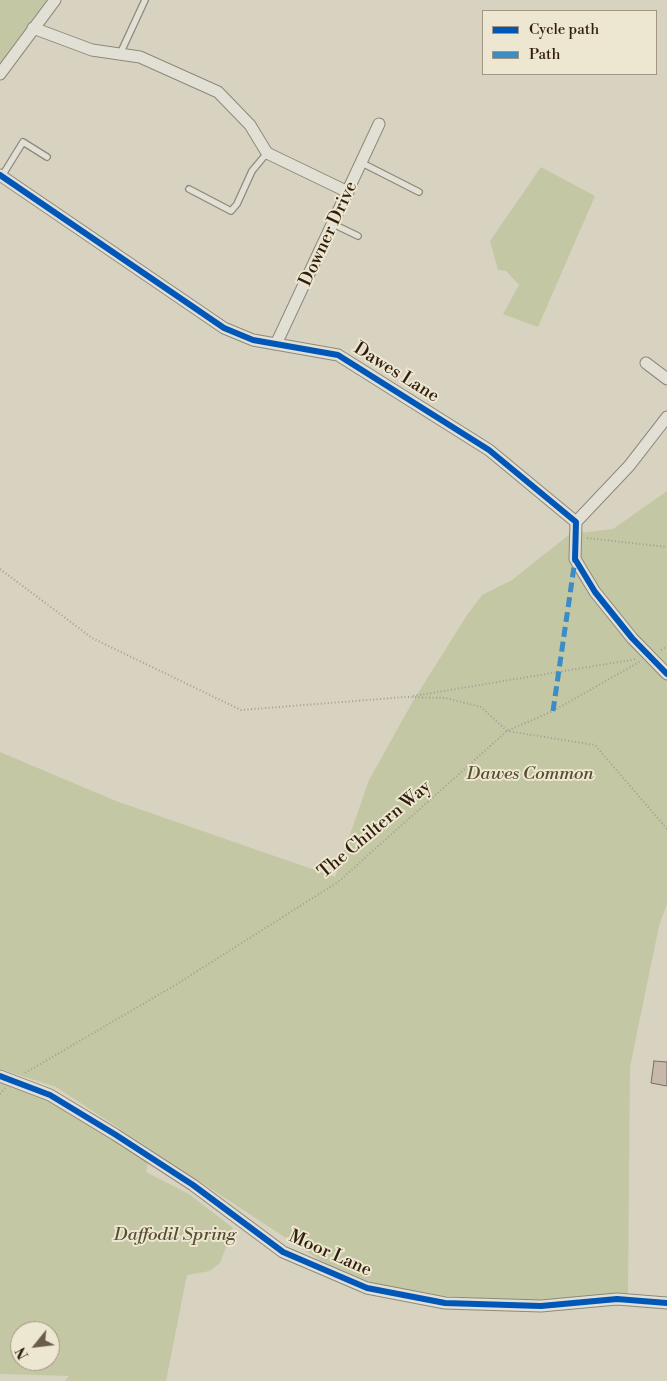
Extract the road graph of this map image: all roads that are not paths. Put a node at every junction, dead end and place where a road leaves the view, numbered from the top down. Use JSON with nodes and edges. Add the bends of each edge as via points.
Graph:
{"nodes":[{"id":1,"x":55,"y":0,"type":"edge"},
{"id":2,"x":145,"y":0,"type":"edge"},
{"id":3,"x":33,"y":28,"type":"junction"},
{"id":4,"x":120,"y":54,"type":"junction"},
{"id":5,"x":0,"y":74,"type":"edge"},
{"id":6,"x":379,"y":124,"type":"dead end"},
{"id":7,"x":267,"y":153,"type":"junction"},
{"id":8,"x":47,"y":157,"type":"dead end"},
{"id":9,"x":362,"y":163,"type":"junction"},
{"id":10,"x":1,"y":176,"type":"edge"},
{"id":11,"x":189,"y":189,"type":"dead end"},
{"id":12,"x":348,"y":192,"type":"junction"},
{"id":13,"x":419,"y":192,"type":"dead end"},
{"id":14,"x":333,"y":224,"type":"junction"},
{"id":15,"x":358,"y":236,"type":"dead end"},
{"id":16,"x":277,"y":342,"type":"junction"},
{"id":17,"x":646,"y":363,"type":"dead end"},
{"id":18,"x":667,"y":379,"type":"edge"},
{"id":19,"x":667,"y":417,"type":"edge"},
{"id":20,"x":576,"y":522,"type":"junction"},
{"id":21,"x":667,"y":674,"type":"edge"},
{"id":22,"x":0,"y":1076,"type":"edge"},
{"id":23,"x":667,"y":1303,"type":"edge"}],
"edges":[{"from":1,"to":3,"type":"street"},
{"from":2,"to":4,"type":"lane"},
{"from":3,"to":4,"type":"street","via":[[92,50]]},
{"from":3,"to":5,"type":"street"},
{"from":4,"to":7,"type":"street","via":[[140,57],[218,92],[250,125]]},
{"from":6,"to":9,"type":"street","name":"Downer Drive"},
{"from":7,"to":11,"type":"lane","via":[[252,171],[237,204],[230,211]]},
{"from":7,"to":12,"type":"street"},
{"from":8,"to":10,"type":"lane","via":[[23,142]]},
{"from":9,"to":12,"type":"street","name":"Downer Drive"},
{"from":9,"to":13,"type":"lane"},
{"from":10,"to":16,"type":"street","name":"Dawes Lane","via":[[224,328],[253,340]]},
{"from":12,"to":14,"type":"street","name":"Downer Drive"},
{"from":14,"to":15,"type":"lane"},
{"from":14,"to":16,"type":"street","name":"Downer Drive"},
{"from":16,"to":20,"type":"street","name":"Dawes Lane","via":[[338,355],[490,450]]},
{"from":17,"to":18,"type":"street"},
{"from":19,"to":20,"type":"street","via":[[629,466]]},
{"from":20,"to":21,"type":"street","via":[[575,559],[595,592]]},
{"from":22,"to":23,"type":"street","name":"Moor Lane","via":[[50,1095],[193,1185],[284,1252],[367,1288],[445,1303],[541,1306],[617,1299]]}]}
